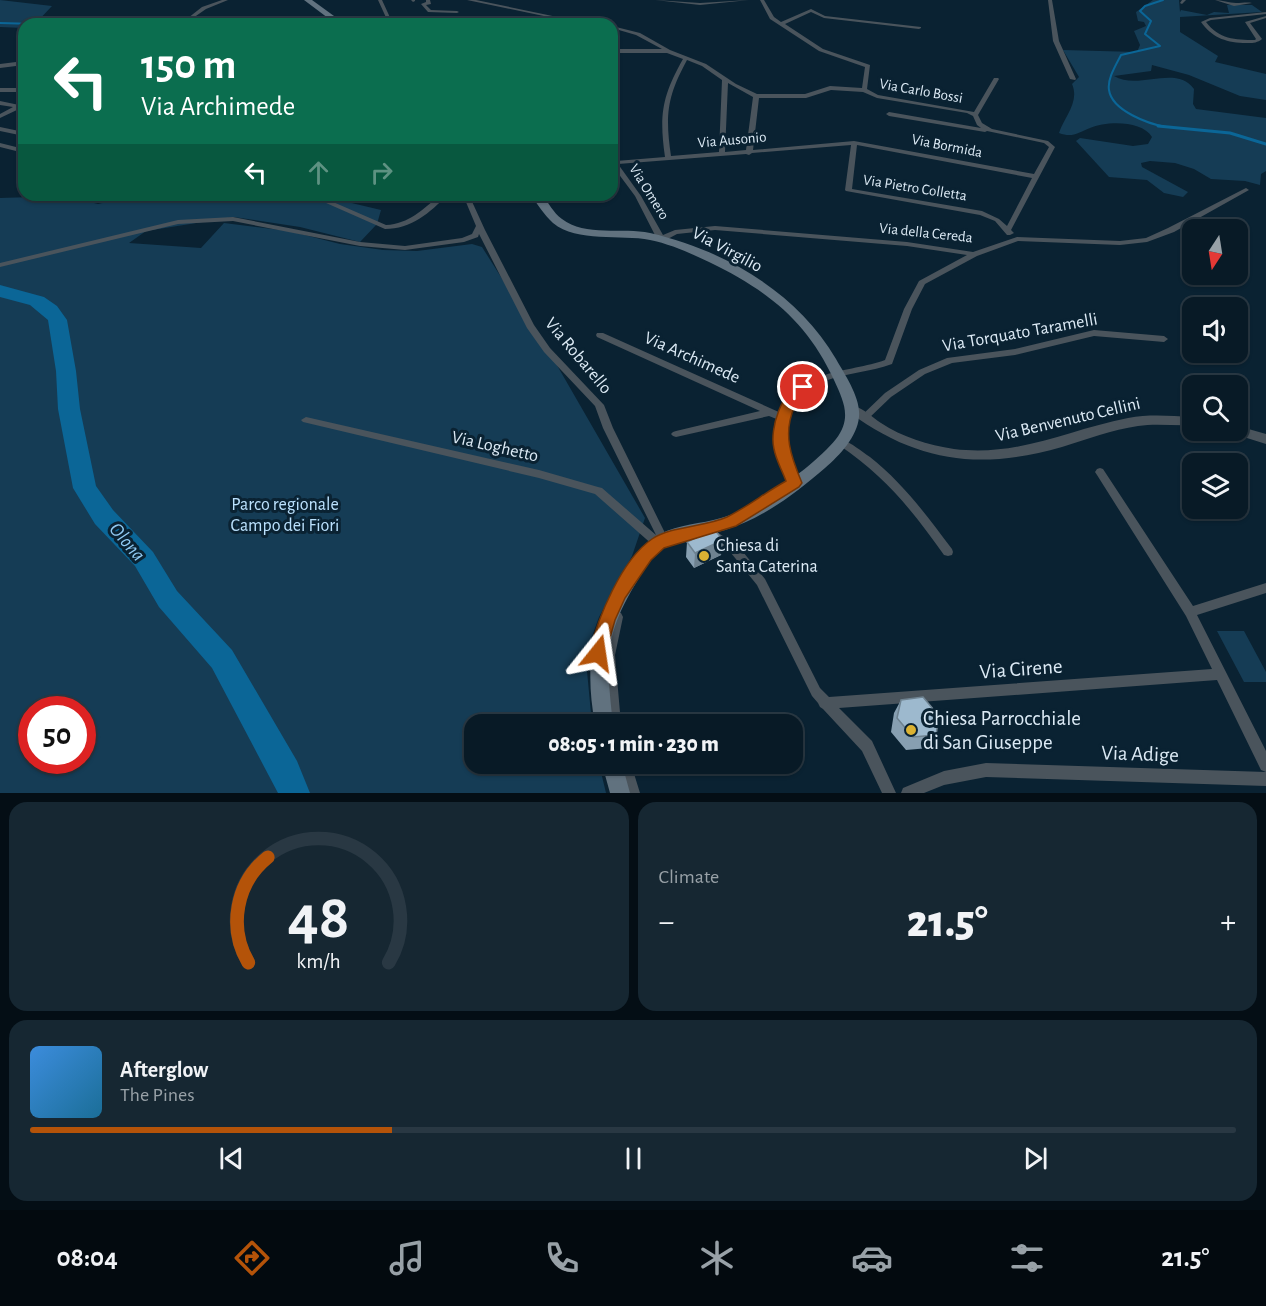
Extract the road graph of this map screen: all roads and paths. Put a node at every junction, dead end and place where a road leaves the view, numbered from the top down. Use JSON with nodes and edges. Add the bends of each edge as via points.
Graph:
{"nodes":[{"id":1,"x":226,"y":0,"type":"edge"},
{"id":2,"x":307,"y":0,"type":"edge"},
{"id":3,"x":381,"y":0,"type":"edge"},
{"id":4,"x":428,"y":0,"type":"edge"},
{"id":5,"x":467,"y":0,"type":"edge"},
{"id":6,"x":657,"y":0,"type":"edge"},
{"id":7,"x":747,"y":0,"type":"edge"},
{"id":8,"x":762,"y":0,"type":"edge"},
{"id":9,"x":1050,"y":0,"type":"edge"},
{"id":10,"x":1217,"y":0,"type":"edge"},
{"id":11,"x":1249,"y":1,"type":"edge"},
{"id":12,"x":457,"y":12,"type":"junction"},
{"id":13,"x":1266,"y":15,"type":"edge"},
{"id":14,"x":501,"y":16,"type":"dead end"},
{"id":15,"x":190,"y":18,"type":"edge"},
{"id":16,"x":332,"y":18,"type":"edge"},
{"id":17,"x":388,"y":18,"type":"edge"},
{"id":18,"x":459,"y":18,"type":"edge"},
{"id":19,"x":490,"y":18,"type":"edge"},
{"id":20,"x":558,"y":18,"type":"edge"},
{"id":21,"x":783,"y":23,"type":"junction"},
{"id":22,"x":919,"y":28,"type":"dead end"},
{"id":23,"x":618,"y":29,"type":"edge"},
{"id":24,"x":618,"y":51,"type":"edge"},
{"id":25,"x":668,"y":51,"type":"junction"},
{"id":26,"x":685,"y":59,"type":"junction"},
{"id":27,"x":18,"y":64,"type":"edge"},
{"id":28,"x":0,"y":66,"type":"edge"},
{"id":29,"x":996,"y":79,"type":"dead end"},
{"id":30,"x":1073,"y":79,"type":"dead end"},
{"id":31,"x":725,"y":80,"type":"junction"},
{"id":32,"x":18,"y":89,"type":"edge"},
{"id":33,"x":0,"y":90,"type":"edge"},
{"id":34,"x":864,"y":90,"type":"junction"},
{"id":35,"x":756,"y":96,"type":"junction"},
{"id":36,"x":0,"y":103,"type":"edge"},
{"id":37,"x":9,"y":105,"type":"junction"},
{"id":38,"x":18,"y":106,"type":"edge"},
{"id":39,"x":18,"y":108,"type":"edge"},
{"id":40,"x":1,"y":113,"type":"edge"},
{"id":41,"x":889,"y":114,"type":"dead end"},
{"id":42,"x":975,"y":115,"type":"junction"},
{"id":43,"x":0,"y":129,"type":"edge"},
{"id":44,"x":990,"y":130,"type":"junction"},
{"id":45,"x":18,"y":133,"type":"edge"},
{"id":46,"x":854,"y":143,"type":"junction"},
{"id":47,"x":0,"y":145,"type":"edge"},
{"id":48,"x":18,"y":150,"type":"edge"},
{"id":49,"x":749,"y":153,"type":"junction"},
{"id":50,"x":722,"y":155,"type":"junction"},
{"id":51,"x":668,"y":159,"type":"junction"},
{"id":52,"x":618,"y":162,"type":"edge"},
{"id":53,"x":618,"y":169,"type":"edge"},
{"id":54,"x":1035,"y":176,"type":"junction"},
{"id":55,"x":1246,"y":189,"type":"dead end"},
{"id":56,"x":325,"y":201,"type":"edge"},
{"id":57,"x":437,"y":201,"type":"edge"},
{"id":58,"x":468,"y":201,"type":"edge"},
{"id":59,"x":540,"y":201,"type":"edge"},
{"id":60,"x":479,"y":227,"type":"junction"},
{"id":61,"x":1008,"y":230,"type":"junction"},
{"id":62,"x":662,"y":239,"type":"junction"},
{"id":63,"x":1017,"y":239,"type":"junction"},
{"id":64,"x":974,"y":254,"type":"junction"},
{"id":65,"x":0,"y":265,"type":"edge"},
{"id":66,"x":600,"y":335,"type":"dead end"},
{"id":67,"x":1164,"y":339,"type":"dead end"},
{"id":68,"x":839,"y":376,"type":"junction"},
{"id":69,"x":771,"y":412,"type":"junction"},
{"id":70,"x":859,"y":414,"type":"junction"},
{"id":71,"x":783,"y":418,"type":"junction"},
{"id":72,"x":306,"y":420,"type":"dead end"},
{"id":73,"x":1182,"y":421,"type":"edge"},
{"id":74,"x":676,"y":434,"type":"dead end"},
{"id":75,"x":1248,"y":434,"type":"edge"},
{"id":76,"x":1266,"y":439,"type":"edge"},
{"id":77,"x":842,"y":443,"type":"junction"},
{"id":78,"x":1100,"y":471,"type":"dead end"},
{"id":79,"x":794,"y":483,"type":"junction"},
{"id":80,"x":703,"y":529,"type":"junction"},
{"id":81,"x":661,"y":541,"type":"junction"},
{"id":82,"x":948,"y":552,"type":"dead end"},
{"id":83,"x":1266,"y":588,"type":"edge"},
{"id":84,"x":619,"y":594,"type":"junction"},
{"id":85,"x":1190,"y":612,"type":"junction"},
{"id":86,"x":1221,"y":674,"type":"junction"},
{"id":87,"x":824,"y":703,"type":"junction"},
{"id":88,"x":602,"y":714,"type":"edge"},
{"id":89,"x":614,"y":714,"type":"edge"},
{"id":90,"x":1266,"y":765,"type":"edge"},
{"id":91,"x":615,"y":774,"type":"edge"},
{"id":92,"x":628,"y":774,"type":"edge"},
{"id":93,"x":1266,"y":779,"type":"edge"},
{"id":94,"x":620,"y":793,"type":"edge"},
{"id":95,"x":633,"y":793,"type":"edge"},
{"id":96,"x":889,"y":793,"type":"edge"},
{"id":97,"x":908,"y":793,"type":"edge"}],
"edges":[{"from":1,"to":15,"type":"street"},
{"from":2,"to":16,"type":"main road"},
{"from":3,"to":17,"type":"street"},
{"from":4,"to":12,"type":"street","via":[[423,4],[430,11]]},
{"from":5,"to":12,"type":"street"},
{"from":5,"to":20,"type":"street"},
{"from":6,"to":7,"type":"street","via":[[700,4]]},
{"from":8,"to":21,"type":"street","via":[[772,18]]},
{"from":9,"to":30,"type":"street","via":[[1056,41]]},
{"from":10,"to":11,"type":"street","via":[[1234,5]]},
{"from":11,"to":13,"type":"street"},
{"from":12,"to":18,"type":"street"},
{"from":13,"to":13,"type":"street","via":[[1210,19],[1203,22],[1223,40],[1256,41],[1259,39],[1247,22]]},
{"from":14,"to":19,"type":"street"},
{"from":21,"to":22,"type":"street","via":[[811,10],[824,17]]},
{"from":21,"to":34,"type":"street","via":[[822,50],[868,66]]},
{"from":23,"to":25,"type":"street","via":[[638,34]]},
{"from":24,"to":25,"type":"street"},
{"from":25,"to":26,"type":"street"},
{"from":26,"to":31,"type":"street","via":[[704,65]]},
{"from":26,"to":51,"type":"street","via":[[662,119]]},
{"from":27,"to":28,"type":"street"},
{"from":29,"to":42,"type":"street","name":"Via Carlo Bossi"},
{"from":31,"to":35,"type":"street"},
{"from":31,"to":50,"type":"street"},
{"from":32,"to":33,"type":"street"},
{"from":34,"to":35,"type":"street","name":"Via Carlo Bossi","via":[[830,88],[806,96]]},
{"from":34,"to":42,"type":"street","name":"Via Carlo Bossi","via":[[867,94]]},
{"from":35,"to":49,"type":"street"},
{"from":36,"to":37,"type":"street"},
{"from":37,"to":38,"type":"street"},
{"from":37,"to":40,"type":"street"},
{"from":39,"to":40,"type":"street"},
{"from":41,"to":44,"type":"street","name":"Via Carlo Bossi"},
{"from":42,"to":44,"type":"street","name":"Via Carlo Bossi","via":[[979,124]]},
{"from":43,"to":45,"type":"street"},
{"from":44,"to":54,"type":"street","name":"Via Carlo Bossi","via":[[1046,142],[1052,147]]},
{"from":46,"to":49,"type":"street","name":"Via Ausonio"},
{"from":46,"to":54,"type":"street","name":"Via Bormida"},
{"from":46,"to":61,"type":"street","name":"Via Pietro Colletta","via":[[848,190],[982,213]]},
{"from":47,"to":48,"type":"street"},
{"from":49,"to":50,"type":"street","name":"Via Ausonio"},
{"from":50,"to":51,"type":"street","name":"Via Ausonio"},
{"from":51,"to":52,"type":"street","name":"Via Ausonio"},
{"from":53,"to":62,"type":"street","name":"Via Omero"},
{"from":54,"to":61,"type":"street"},
{"from":55,"to":63,"type":"street","name":"Via della Cereda","via":[[1147,240],[1120,243]]},
{"from":56,"to":57,"type":"street","via":[[385,227],[398,228],[411,224]]},
{"from":58,"to":60,"type":"street","name":"Via Robarello"},
{"from":59,"to":62,"type":"main road","name":"Via Virgilio","via":[[560,223],[579,230]]},
{"from":60,"to":65,"type":"street","via":[[475,235],[464,240],[405,248],[360,244],[233,219],[178,222]]},
{"from":60,"to":81,"type":"street","name":"Via Robarello","via":[[530,326],[599,405]]},
{"from":61,"to":63,"type":"street","name":"Via Pietro Colletta"},
{"from":62,"to":64,"type":"street","name":"Via della Cereda","via":[[675,232],[715,228],[907,243]]},
{"from":62,"to":68,"type":"main road","name":"Via Virgilio","via":[[703,255],[784,302],[813,333]]},
{"from":63,"to":64,"type":"street","name":"Via della Cereda"},
{"from":64,"to":68,"type":"street","via":[[922,283],[889,362]]},
{"from":66,"to":69,"type":"street","name":"Via Archimede"},
{"from":67,"to":70,"type":"street","name":"Via Torquato Taramelli","via":[[1094,333],[1016,352],[950,360],[922,372]]},
{"from":68,"to":70,"type":"main road","name":"Via Virgilio"},
{"from":68,"to":71,"type":"street","via":[[803,387],[789,403]]},
{"from":69,"to":71,"type":"street","name":"Via Archimede"},
{"from":69,"to":74,"type":"street"},
{"from":70,"to":73,"type":"street","name":"Via Benvenuto Cellini","via":[[932,449],[968,457],[1011,455],[1149,419]]},
{"from":70,"to":77,"type":"main road"},
{"from":71,"to":79,"type":"street","via":[[781,449]]},
{"from":72,"to":81,"type":"street","name":"Via Loghetto","via":[[598,491]]},
{"from":75,"to":76,"type":"street"},
{"from":77,"to":79,"type":"main road","via":[[824,463]]},
{"from":77,"to":82,"type":"street","via":[[881,469]]},
{"from":78,"to":85,"type":"street"},
{"from":79,"to":80,"type":"main road","via":[[731,522]]},
{"from":80,"to":81,"type":"main road"},
{"from":80,"to":87,"type":"street","via":[[735,550],[761,582]]},
{"from":81,"to":84,"type":"main road","via":[[645,556]]},
{"from":83,"to":85,"type":"street"},
{"from":84,"to":88,"type":"main road","via":[[598,653],[597,690]]},
{"from":84,"to":89,"type":"street","via":[[609,655]]},
{"from":85,"to":86,"type":"street"},
{"from":86,"to":87,"type":"street","name":"Via Cirene"},
{"from":86,"to":90,"type":"street"},
{"from":87,"to":96,"type":"street","via":[[867,746]]},
{"from":91,"to":94,"type":"main road"},
{"from":92,"to":95,"type":"street"},
{"from":93,"to":97,"type":"street","name":"Via Adige","via":[[986,770],[944,778]]}]}
